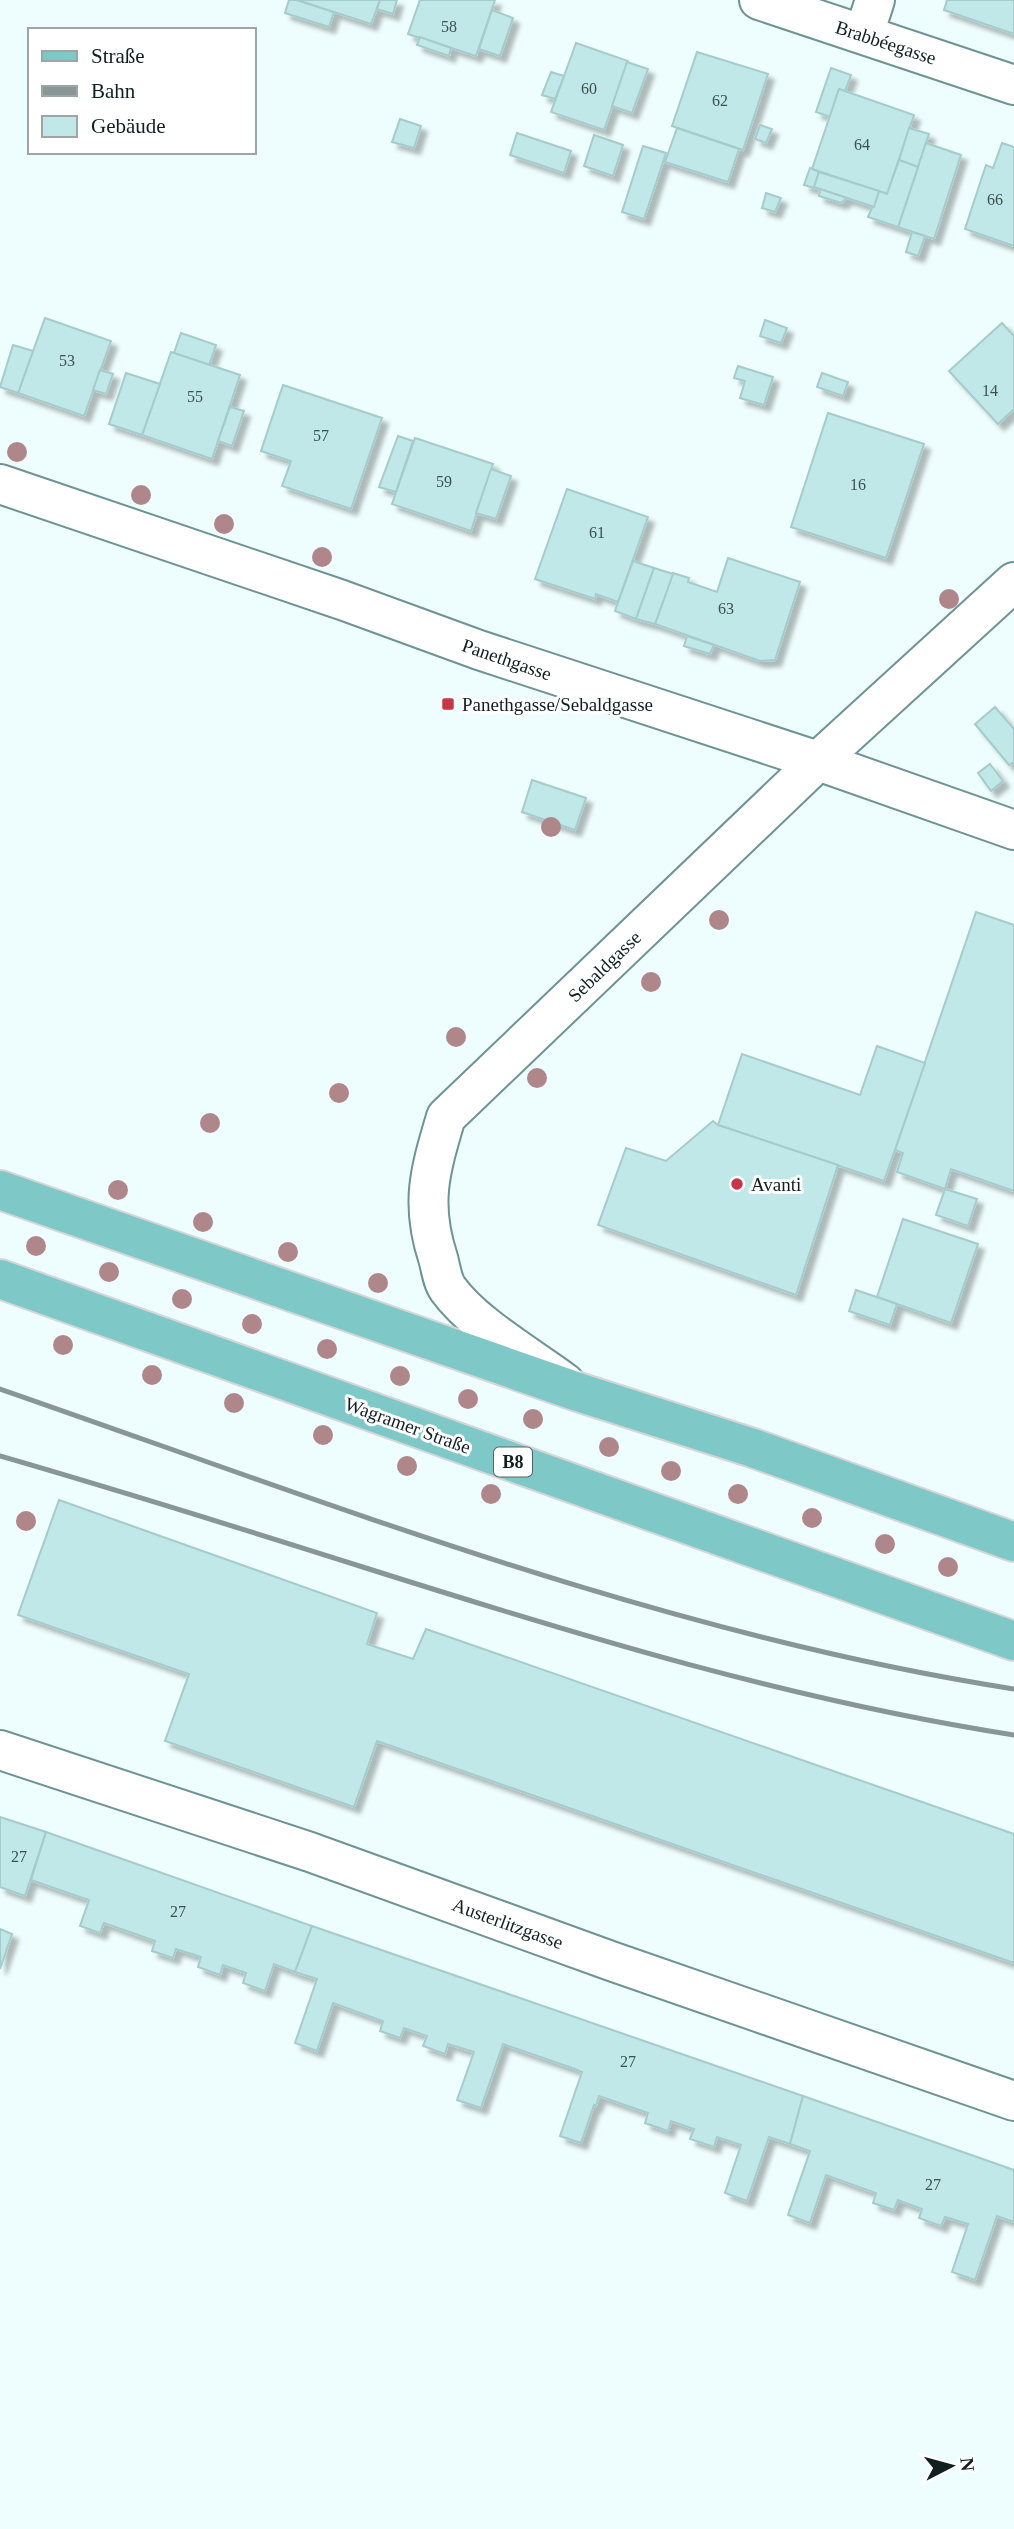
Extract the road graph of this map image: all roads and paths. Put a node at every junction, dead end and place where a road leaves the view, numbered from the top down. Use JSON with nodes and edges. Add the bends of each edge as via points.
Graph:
{"nodes":[{"id":1,"x":759,"y":0,"type":"edge"},
{"id":2,"x":869,"y":17,"type":"edge"},
{"id":3,"x":1014,"y":85,"type":"edge"},
{"id":4,"x":0,"y":484,"type":"edge"},
{"id":5,"x":1014,"y":582,"type":"edge"},
{"id":6,"x":818,"y":761,"type":"junction"},
{"id":7,"x":1014,"y":830,"type":"edge"},
{"id":8,"x":0,"y":1190,"type":"edge"},
{"id":9,"x":0,"y":1279,"type":"edge"},
{"id":10,"x":578,"y":1392,"type":"junction"},
{"id":11,"x":1014,"y":1542,"type":"edge"},
{"id":12,"x":1014,"y":1641,"type":"edge"},
{"id":13,"x":0,"y":1750,"type":"edge"},
{"id":14,"x":1014,"y":2101,"type":"edge"}],
"edges":[{"from":1,"to":2,"type":"street","name":"Brabbéegasse"},
{"from":2,"to":3,"type":"street","name":"Brabbéegasse"},
{"from":4,"to":6,"type":"street","name":"Panethgasse","via":[[479,650]]},
{"from":5,"to":6,"type":"street","name":"Sebaldgasse"},
{"from":6,"to":7,"type":"street","name":"Panethgasse"},
{"from":6,"to":10,"type":"street","name":"Sebaldgasse","via":[[446,1117],[431,1170],[427,1215],[446,1287],[474,1316]]},
{"from":8,"to":10,"type":"main road"},
{"from":9,"to":12,"type":"main road","name":"Wagramer Straße","number":"B8"},
{"from":10,"to":11,"type":"main road","via":[[753,1448]]},
{"from":13,"to":14,"type":"street","name":"Austerlitzgasse","via":[[310,1852]]}]}
